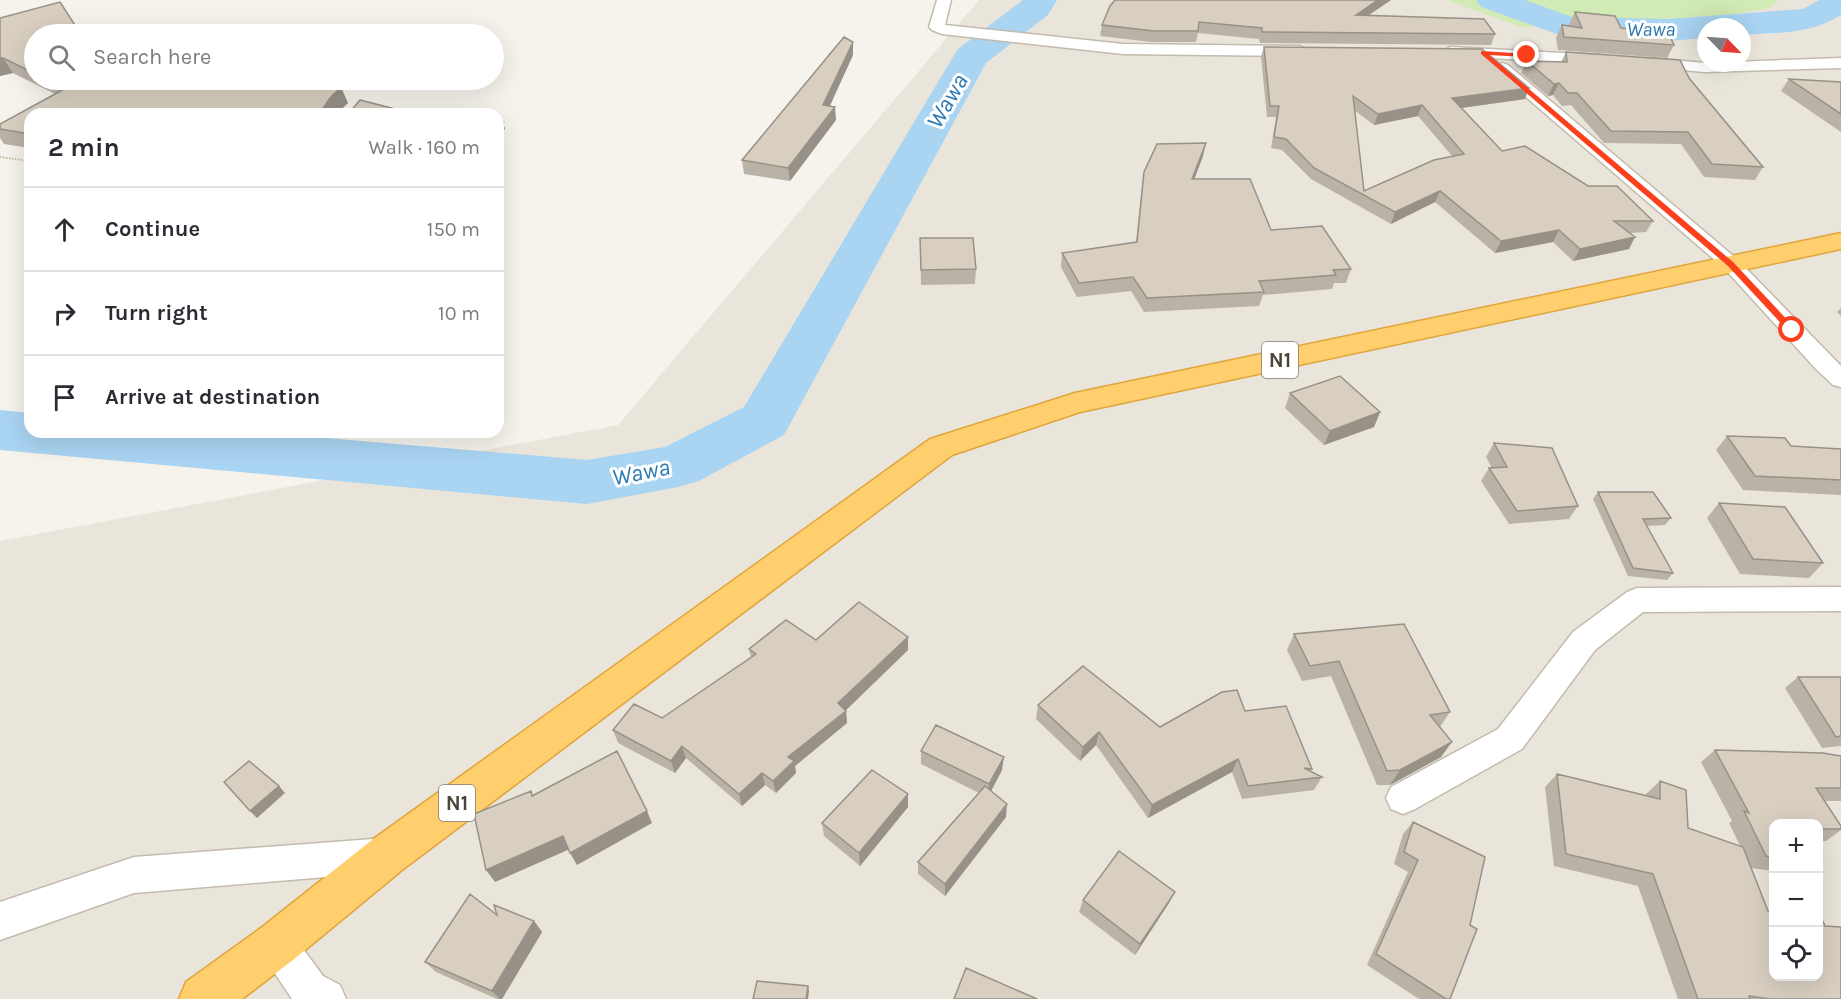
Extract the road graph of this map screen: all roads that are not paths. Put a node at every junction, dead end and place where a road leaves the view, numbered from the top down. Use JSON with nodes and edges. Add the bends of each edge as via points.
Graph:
{"nodes":[{"id":1,"x":944,"y":0,"type":"edge"},
{"id":2,"x":1321,"y":51,"type":"edge"},
{"id":3,"x":1437,"y":52,"type":"edge"},
{"id":4,"x":1483,"y":52,"type":"junction"},
{"id":5,"x":1611,"y":61,"type":"edge"},
{"id":6,"x":1634,"y":62,"type":"edge"},
{"id":7,"x":1841,"y":63,"type":"edge"},
{"id":8,"x":1841,"y":242,"type":"edge"},
{"id":9,"x":1731,"y":264,"type":"junction"},
{"id":10,"x":1841,"y":379,"type":"edge"},
{"id":11,"x":1841,"y":599,"type":"edge"},
{"id":12,"x":1403,"y":798,"type":"dead end"},
{"id":13,"x":387,"y":855,"type":"junction"},
{"id":14,"x":0,"y":921,"type":"edge"},
{"id":15,"x":277,"y":944,"type":"junction"},
{"id":16,"x":203,"y":999,"type":"edge"},
{"id":17,"x":326,"y":999,"type":"edge"}],
"edges":[{"from":1,"to":2,"type":"street","via":[[937,27],[1123,49]]},
{"from":3,"to":4,"type":"street"},
{"from":4,"to":5,"type":"street"},
{"from":4,"to":9,"type":"street"},
{"from":6,"to":7,"type":"street","via":[[1704,67]]},
{"from":8,"to":9,"type":"highway","number":"N1"},
{"from":9,"to":10,"type":"street"},
{"from":9,"to":13,"type":"highway","number":"N1","via":[[1075,403],[941,447]]},
{"from":11,"to":12,"type":"street","via":[[1637,600],[1584,641],[1510,740]]},
{"from":13,"to":14,"type":"street","via":[[134,875]]},
{"from":13,"to":15,"type":"highway","number":"N1"},
{"from":15,"to":16,"type":"highway","number":"N1"},
{"from":15,"to":17,"type":"street","via":[[309,990]]}]}
